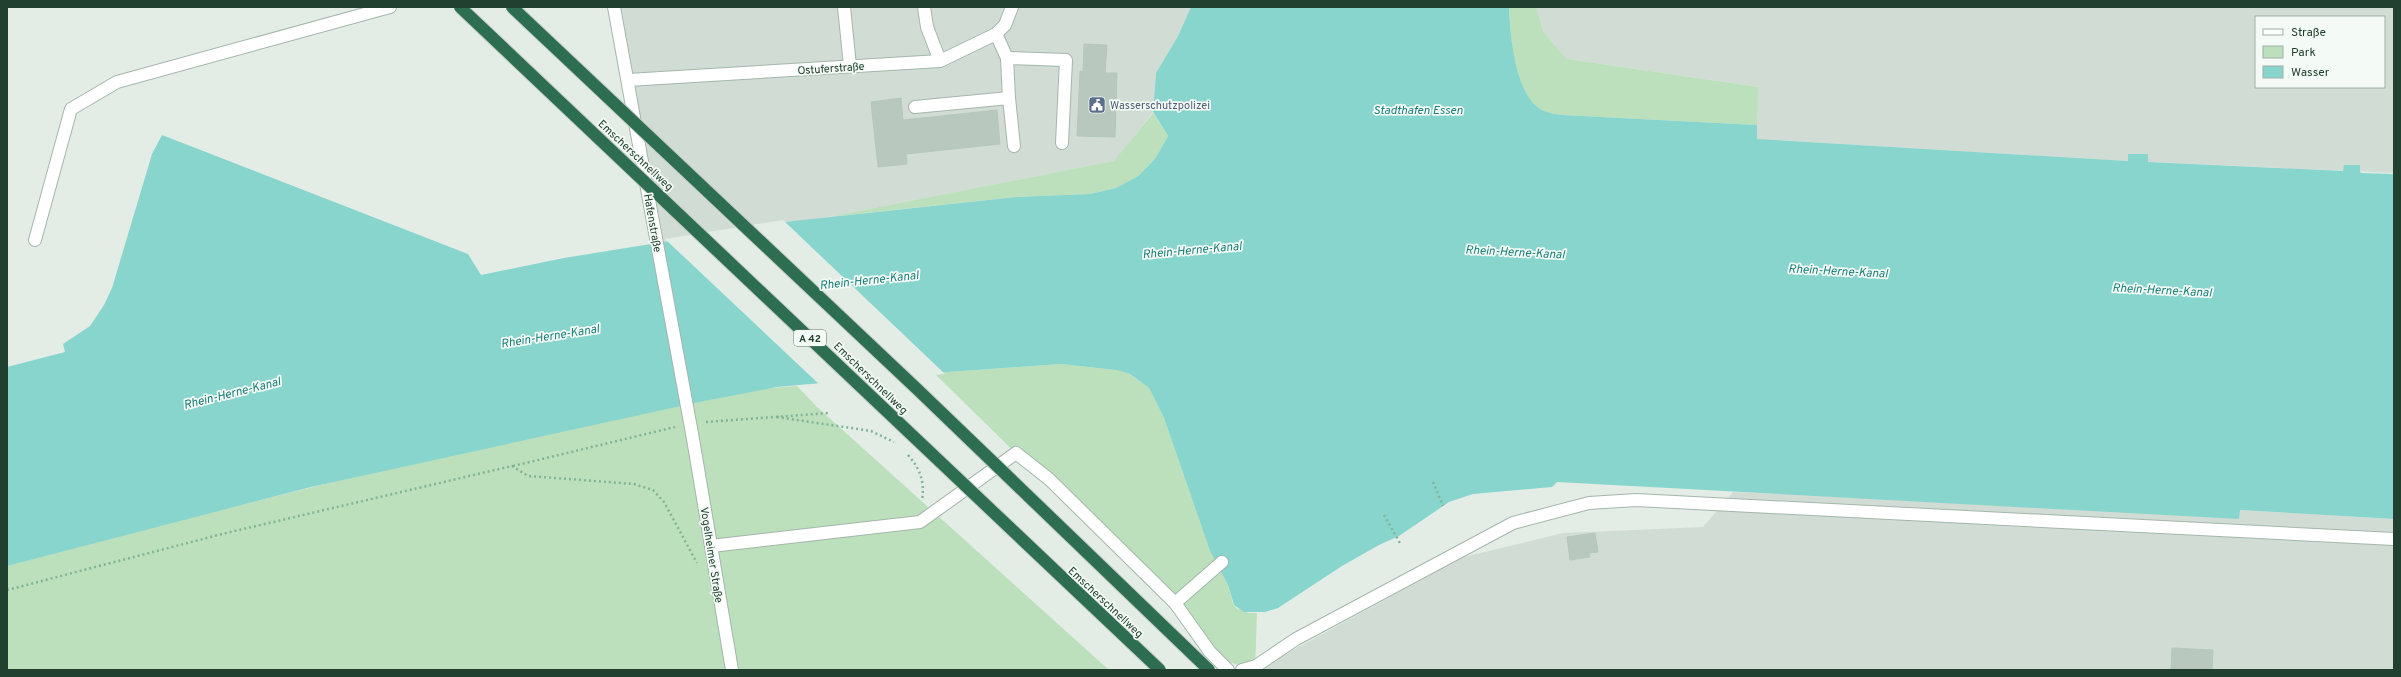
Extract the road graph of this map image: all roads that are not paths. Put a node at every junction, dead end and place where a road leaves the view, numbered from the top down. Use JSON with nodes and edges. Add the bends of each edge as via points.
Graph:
{"nodes":[{"id":1,"x":390,"y":7,"type":"edge"},
{"id":2,"x":460,"y":7,"type":"edge"},
{"id":3,"x":512,"y":7,"type":"edge"},
{"id":4,"x":614,"y":7,"type":"edge"},
{"id":5,"x":844,"y":7,"type":"edge"},
{"id":6,"x":924,"y":7,"type":"edge"},
{"id":7,"x":1012,"y":7,"type":"edge"},
{"id":8,"x":996,"y":34,"type":"junction"},
{"id":9,"x":1007,"y":58,"type":"junction"},
{"id":10,"x":940,"y":61,"type":"junction"},
{"id":11,"x":850,"y":66,"type":"junction"},
{"id":12,"x":628,"y":80,"type":"junction"},
{"id":13,"x":1009,"y":98,"type":"junction"},
{"id":14,"x":915,"y":107,"type":"dead end"},
{"id":15,"x":1062,"y":143,"type":"dead end"},
{"id":16,"x":1014,"y":146,"type":"dead end"},
{"id":17,"x":35,"y":240,"type":"dead end"},
{"id":18,"x":693,"y":439,"type":"joint"},
{"id":19,"x":2394,"y":539,"type":"edge"},
{"id":20,"x":711,"y":546,"type":"junction"},
{"id":21,"x":1222,"y":562,"type":"dead end"},
{"id":22,"x":1175,"y":603,"type":"junction"},
{"id":23,"x":732,"y":670,"type":"edge"},
{"id":24,"x":1160,"y":670,"type":"edge"},
{"id":25,"x":1209,"y":670,"type":"edge"},
{"id":26,"x":1228,"y":670,"type":"edge"},
{"id":27,"x":1242,"y":670,"type":"edge"}],
"edges":[{"from":1,"to":17,"type":"street","via":[[117,82],[71,110]]},
{"from":2,"to":24,"type":"highway","name":"Emscherschnellweg","number":"A 42","bridge":true},
{"from":3,"to":25,"type":"highway","name":"Emscherschnellweg","bridge":true,"via":[[917,389]]},
{"from":4,"to":12,"type":"street","name":"Hafenstraße"},
{"from":5,"to":11,"type":"street"},
{"from":6,"to":10,"type":"street","via":[[927,27]]},
{"from":7,"to":8,"type":"street","name":"Ostuferstraße","via":[[1005,25]]},
{"from":8,"to":9,"type":"street"},
{"from":8,"to":10,"type":"street","name":"Ostuferstraße"},
{"from":9,"to":13,"type":"street"},
{"from":9,"to":15,"type":"street","via":[[1066,60]]},
{"from":10,"to":11,"type":"street","name":"Ostuferstraße"},
{"from":11,"to":12,"type":"street","name":"Ostuferstraße"},
{"from":12,"to":18,"type":"street","name":"Hafenstraße","bridge":true},
{"from":13,"to":14,"type":"street"},
{"from":13,"to":16,"type":"street"},
{"from":18,"to":20,"type":"street","name":"Vogelheimer Straße"},
{"from":19,"to":27,"type":"street","via":[[1636,500],[1589,503],[1513,523],[1296,639],[1256,666]]},
{"from":20,"to":22,"type":"street","via":[[920,522],[1016,453],[1049,479]]},
{"from":20,"to":23,"type":"street","name":"Vogelheimer Straße"},
{"from":21,"to":22,"type":"street"},
{"from":22,"to":26,"type":"street","via":[[1210,652]]}]}
